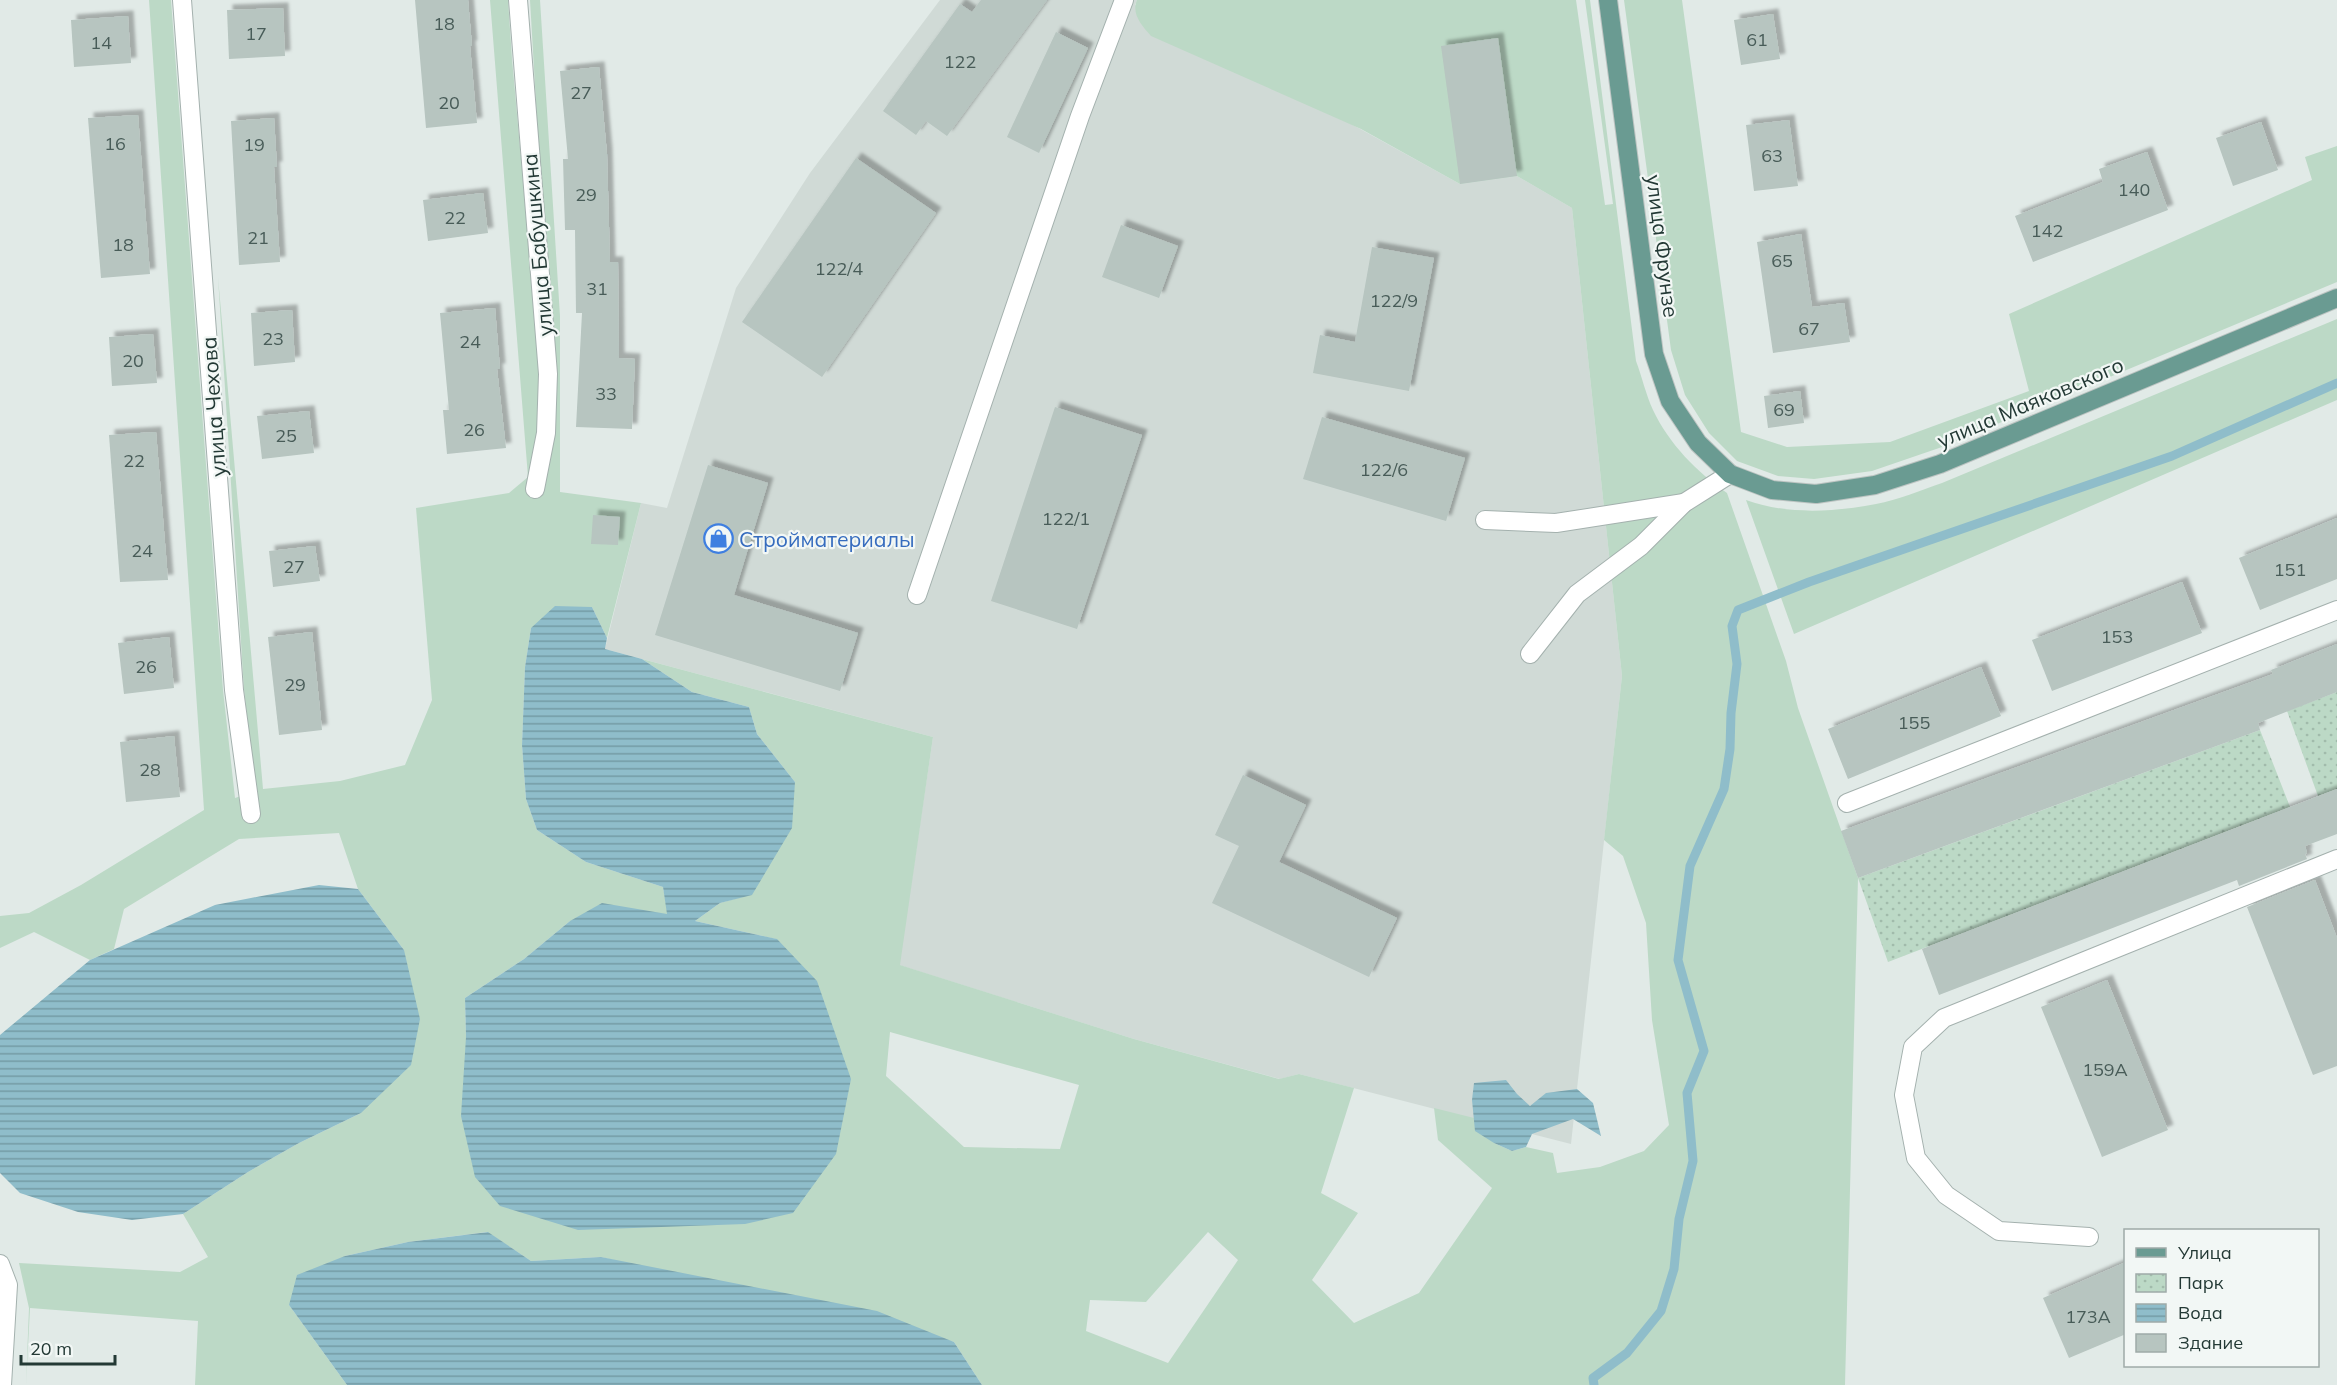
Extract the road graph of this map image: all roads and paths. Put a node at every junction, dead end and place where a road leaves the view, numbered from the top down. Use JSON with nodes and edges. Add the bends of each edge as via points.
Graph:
{"nodes":[{"id":1,"x":182,"y":0,"type":"edge"},
{"id":2,"x":518,"y":0,"type":"edge"},
{"id":3,"x":1124,"y":0,"type":"edge"},
{"id":4,"x":1608,"y":0,"type":"edge"},
{"id":5,"x":2337,"y":298,"type":"edge"},
{"id":6,"x":1730,"y":474,"type":"junction"},
{"id":7,"x":535,"y":489,"type":"dead end"},
{"id":8,"x":1684,"y":504,"type":"junction"},
{"id":9,"x":1485,"y":520,"type":"dead end"},
{"id":10,"x":917,"y":595,"type":"dead end"},
{"id":11,"x":2337,"y":609,"type":"edge"},
{"id":12,"x":1530,"y":654,"type":"dead end"},
{"id":13,"x":1847,"y":803,"type":"dead end"},
{"id":14,"x":251,"y":814,"type":"dead end"},
{"id":15,"x":2337,"y":859,"type":"edge"},
{"id":16,"x":2089,"y":1237,"type":"dead end"},
{"id":17,"x":0,"y":1264,"type":"edge"},
{"id":18,"x":2,"y":1385,"type":"edge"}],
"edges":[{"from":1,"to":14,"type":"street","name":"улица Чехова","via":[[234,690]]},
{"from":2,"to":7,"type":"street","name":"улица Бабушкина","via":[[548,374],[546,434]]},
{"from":3,"to":10,"type":"street","via":[[1080,116]]},
{"from":4,"to":6,"type":"main road","name":"улица Фрунзе","via":[[1654,354],[1670,401],[1698,443]]},
{"from":5,"to":6,"type":"main road","name":"улица Маяковского","via":[[1940,464],[1875,485],[1816,494],[1772,490]]},
{"from":6,"to":8,"type":"street"},
{"from":8,"to":9,"type":"street","via":[[1556,523]]},
{"from":8,"to":12,"type":"street","via":[[1641,546],[1577,594]]},
{"from":11,"to":13,"type":"street"},
{"from":15,"to":16,"type":"street","via":[[1944,1018],[1913,1047],[1904,1095],[1916,1158],[1947,1195],[1999,1231]]},
{"from":17,"to":18,"type":"street","via":[[8,1285]]}]}
